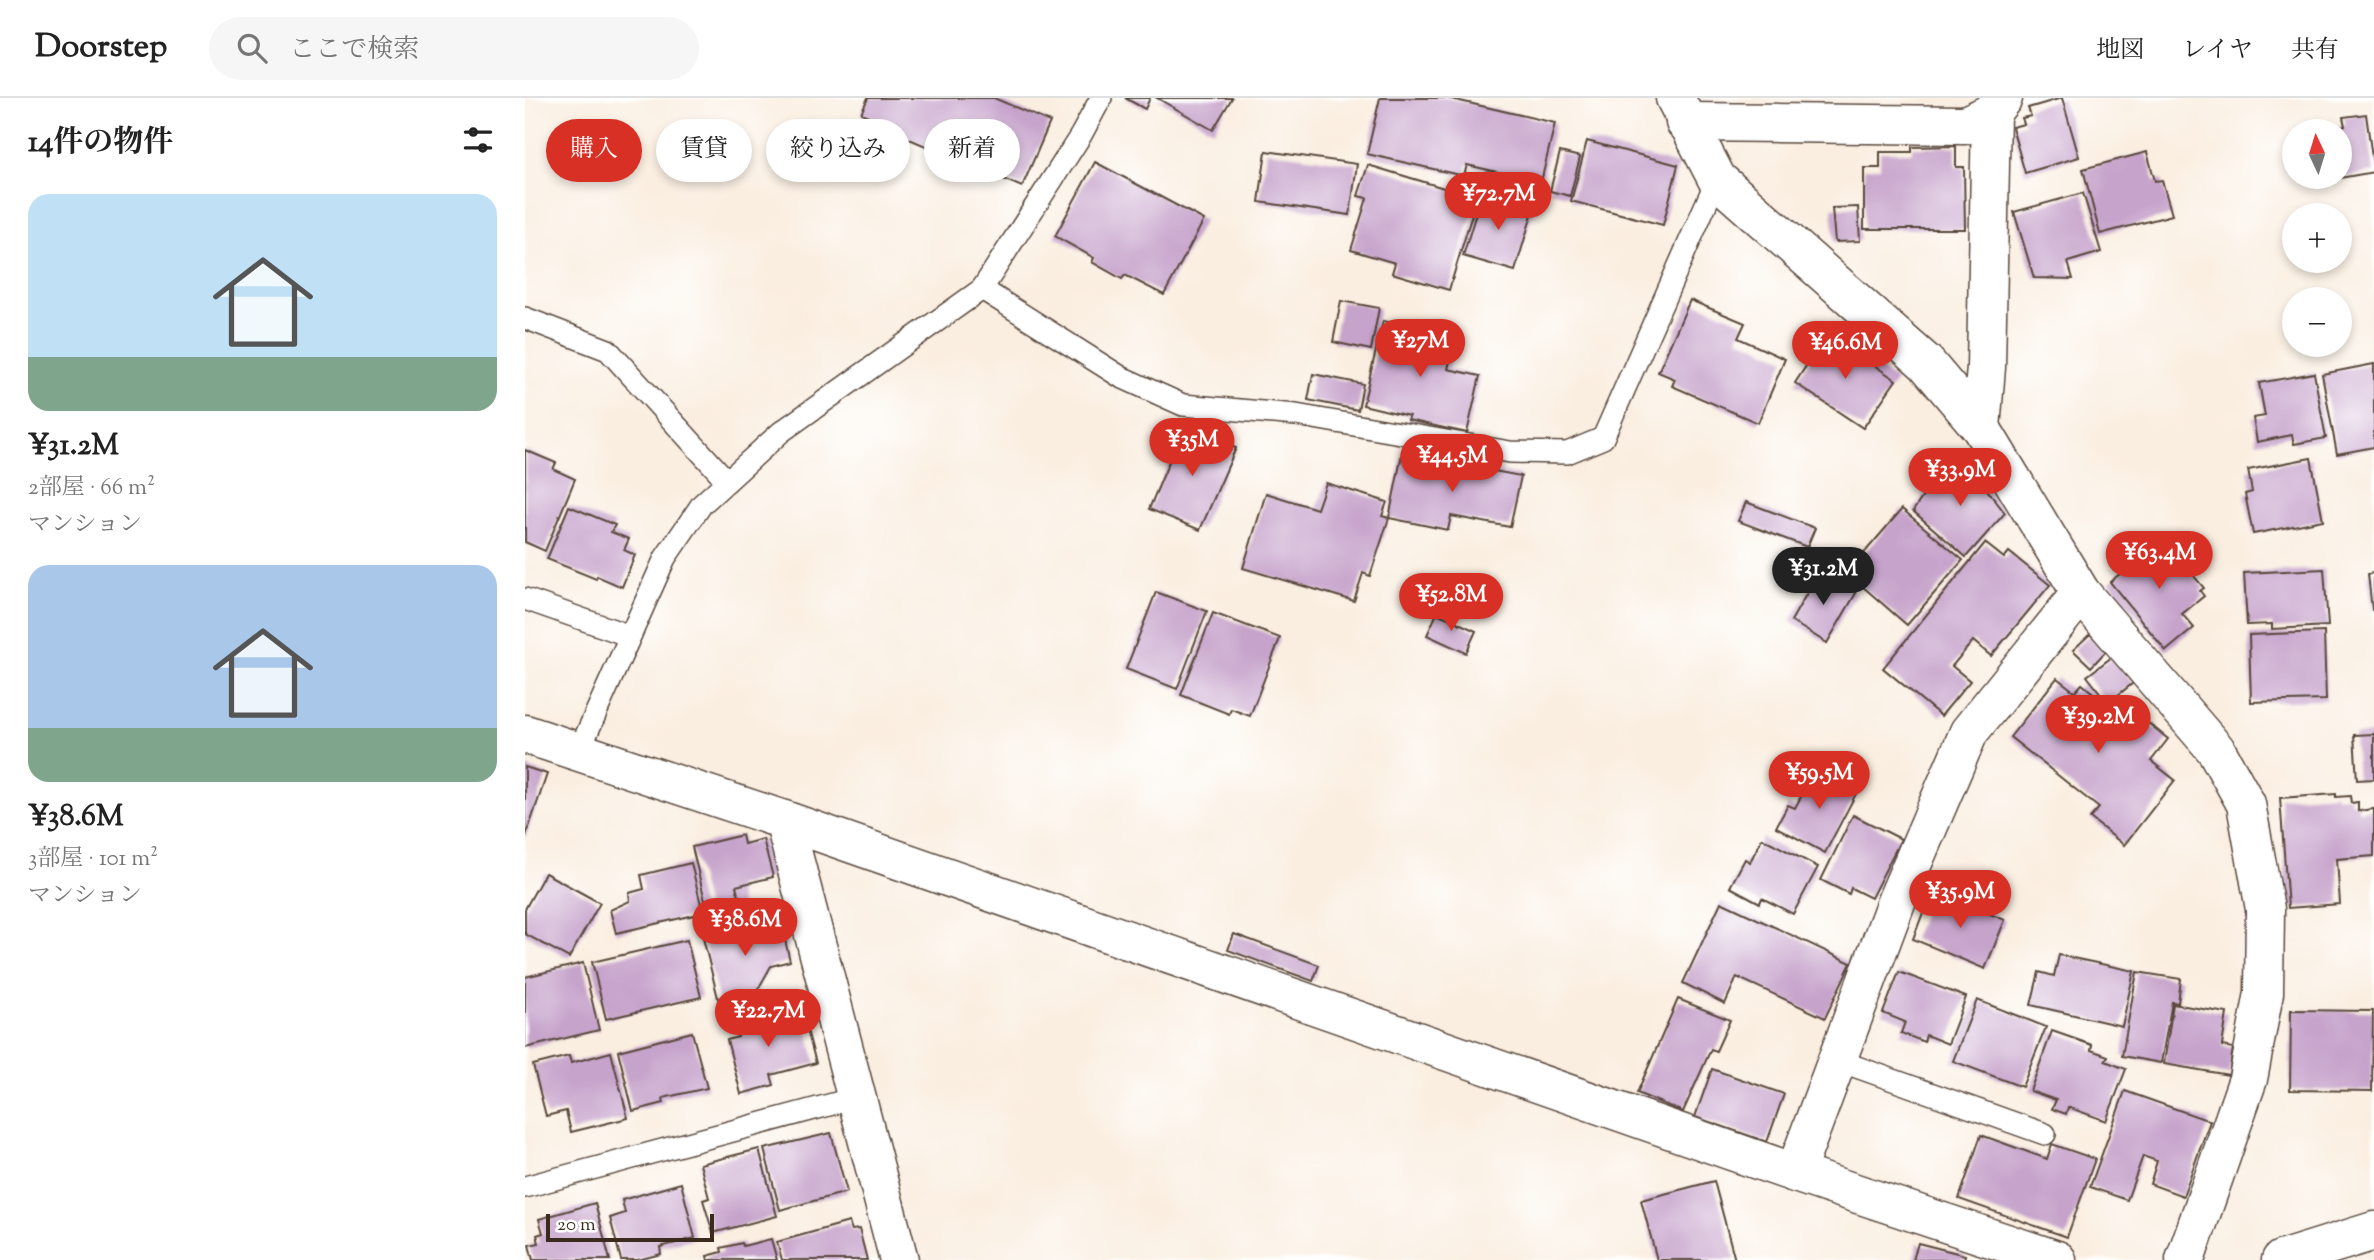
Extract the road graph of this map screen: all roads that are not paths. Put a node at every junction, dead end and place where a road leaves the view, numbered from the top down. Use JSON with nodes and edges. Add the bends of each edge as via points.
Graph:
{"nodes":[{"id":1,"x":1101,"y":98,"type":"edge"},
{"id":2,"x":1997,"y":105,"type":"edge"},
{"id":3,"x":1680,"y":110,"type":"edge"},
{"id":4,"x":1717,"y":179,"type":"junction"},
{"id":5,"x":982,"y":289,"type":"junction"},
{"id":6,"x":525,"y":318,"type":"edge"},
{"id":7,"x":1981,"y":428,"type":"junction"},
{"id":8,"x":727,"y":481,"type":"junction"},
{"id":9,"x":2081,"y":593,"type":"junction"},
{"id":10,"x":525,"y":599,"type":"edge"},
{"id":11,"x":630,"y":636,"type":"junction"},
{"id":12,"x":525,"y":734,"type":"edge"},
{"id":13,"x":578,"y":753,"type":"junction"},
{"id":14,"x":784,"y":820,"type":"junction"},
{"id":15,"x":1837,"y":1060,"type":"junction"},
{"id":16,"x":855,"y":1098,"type":"junction"},
{"id":17,"x":2045,"y":1134,"type":"dead end"},
{"id":18,"x":1795,"y":1173,"type":"junction"},
{"id":19,"x":525,"y":1186,"type":"edge"},
{"id":20,"x":2374,"y":1231,"type":"edge"},
{"id":21,"x":899,"y":1260,"type":"edge"},
{"id":22,"x":2057,"y":1260,"type":"edge"},
{"id":23,"x":2185,"y":1260,"type":"edge"},
{"id":24,"x":2281,"y":1260,"type":"edge"}],
"edges":[{"from":1,"to":5,"type":"lane"},
{"from":2,"to":3,"type":"street","via":[[1965,125]]},
{"from":2,"to":7,"type":"street"},
{"from":3,"to":4,"type":"street"},
{"from":4,"to":5,"type":"lane","via":[[1603,438],[1567,453],[1510,452],[1296,415],[1183,405],[1121,377]]},
{"from":4,"to":7,"type":"street","via":[[1926,363]]},
{"from":5,"to":8,"type":"lane","via":[[781,432]]},
{"from":6,"to":8,"type":"lane","via":[[608,350]]},
{"from":7,"to":9,"type":"street"},
{"from":8,"to":11,"type":"lane","via":[[702,504],[665,558]]},
{"from":9,"to":15,"type":"street","via":[[1969,732],[1896,902]]},
{"from":9,"to":23,"type":"street","via":[[2216,750],[2246,804],[2265,909],[2264,993],[2248,1079]]},
{"from":10,"to":11,"type":"lane"},
{"from":11,"to":13,"type":"lane"},
{"from":12,"to":13,"type":"street"},
{"from":13,"to":14,"type":"street"},
{"from":14,"to":16,"type":"street"},
{"from":14,"to":18,"type":"street"},
{"from":15,"to":17,"type":"lane"},
{"from":15,"to":18,"type":"street"},
{"from":16,"to":19,"type":"lane"},
{"from":16,"to":21,"type":"street"},
{"from":18,"to":22,"type":"street"},
{"from":20,"to":24,"type":"street"}]}
